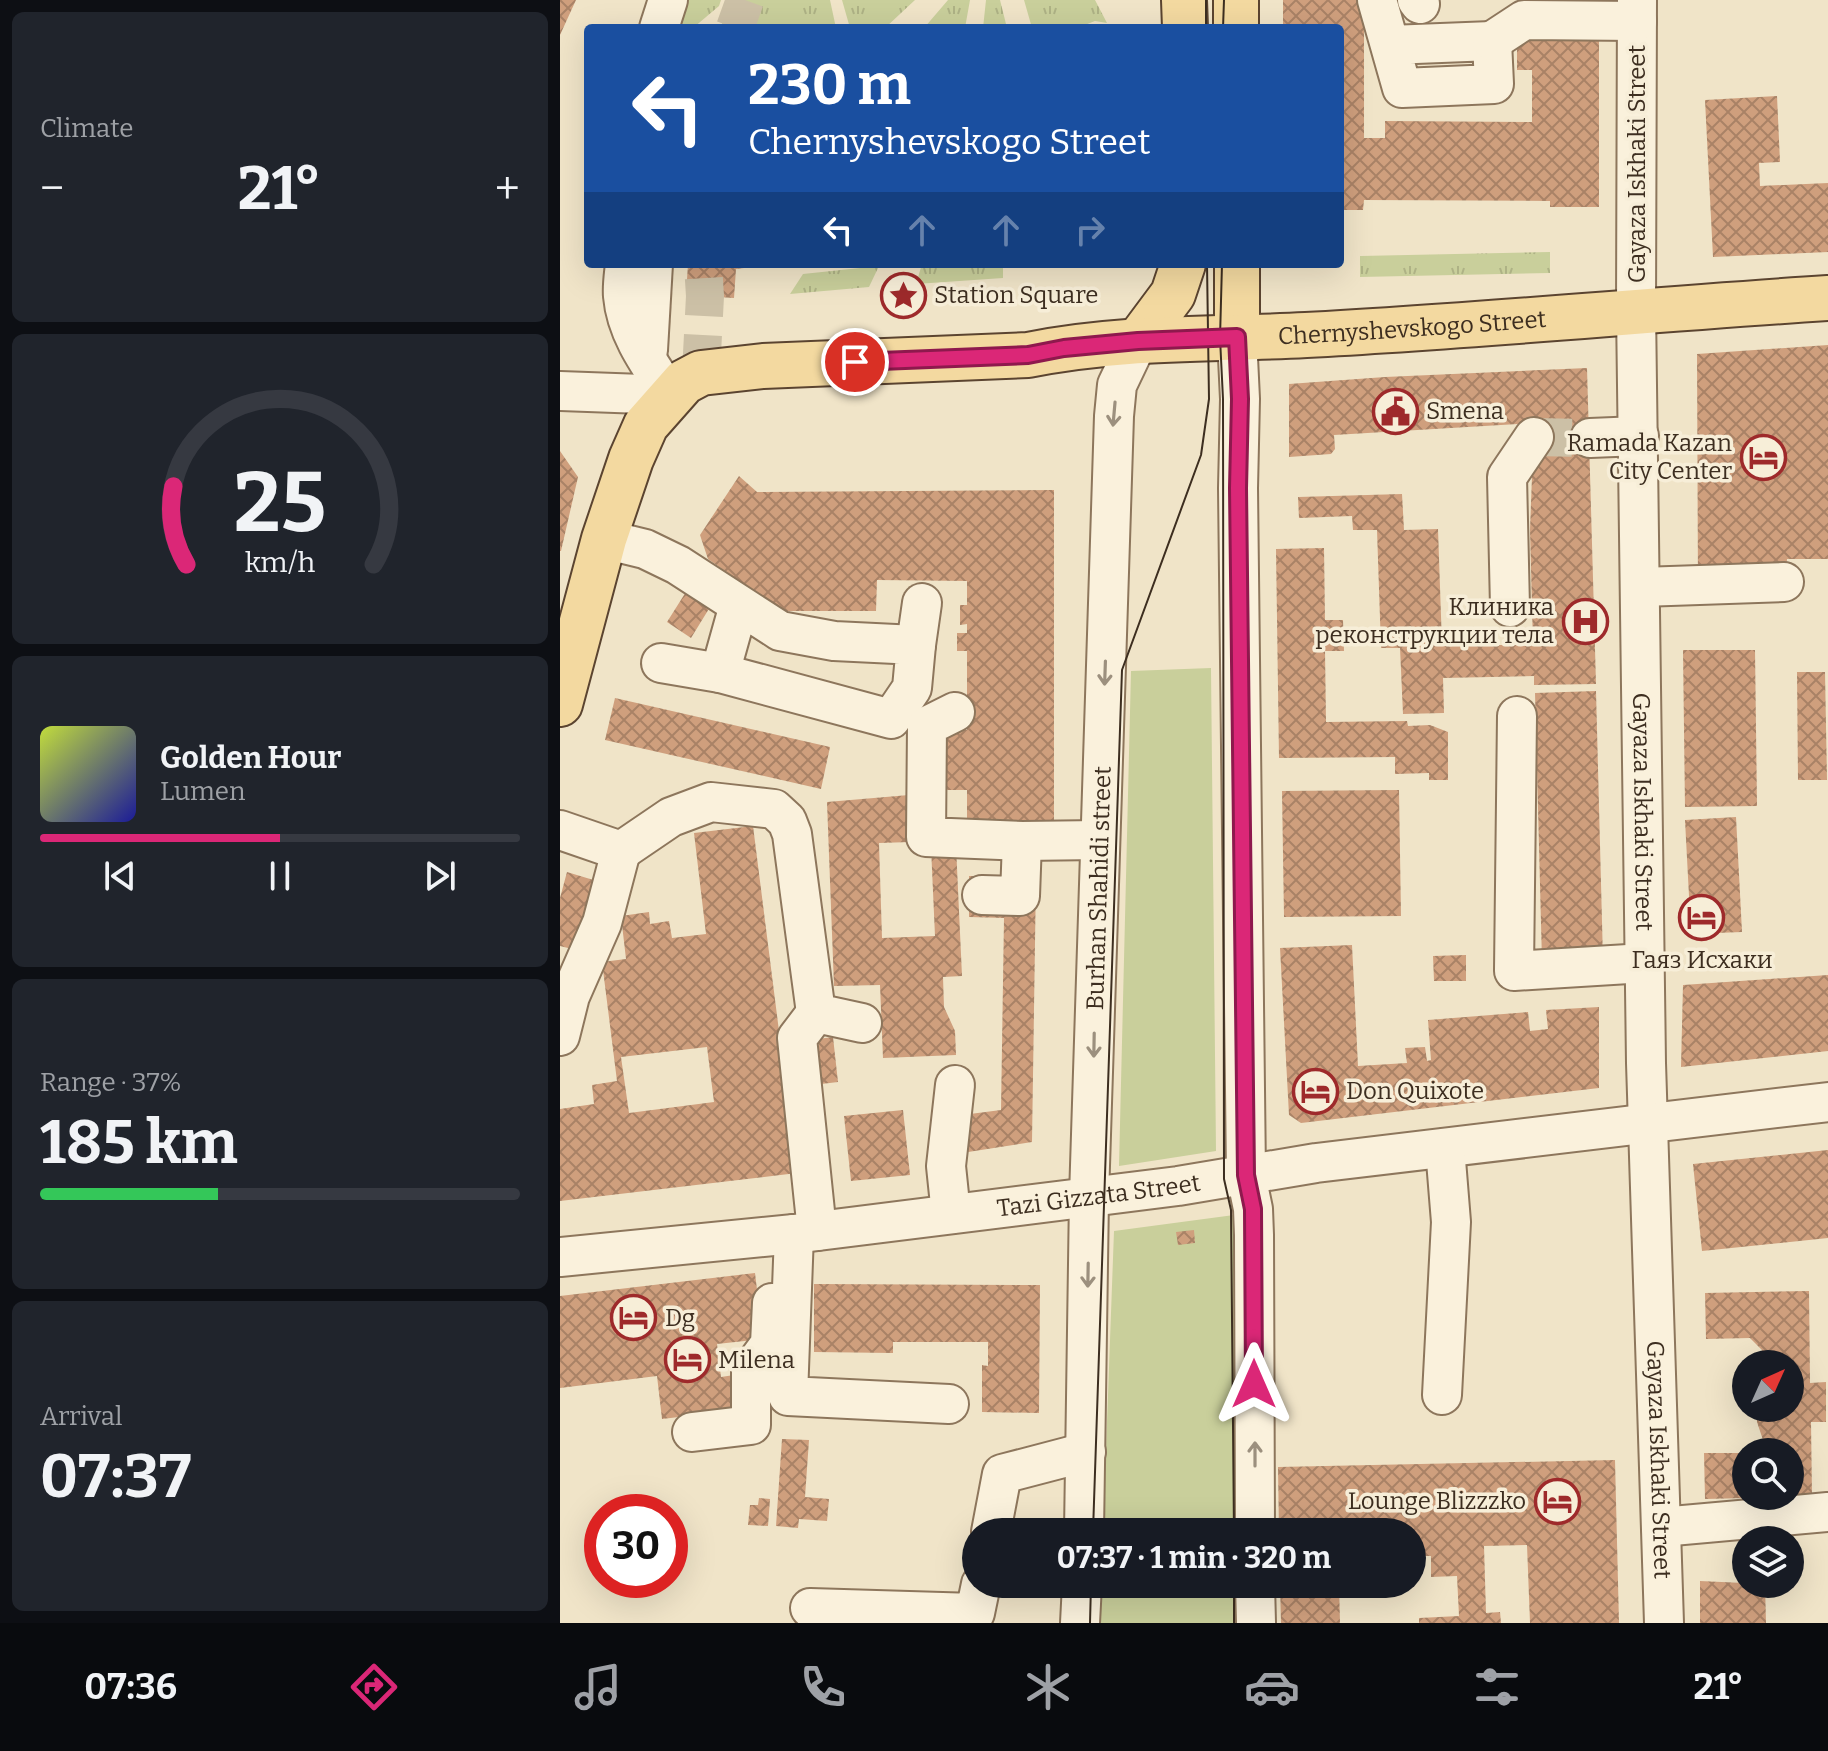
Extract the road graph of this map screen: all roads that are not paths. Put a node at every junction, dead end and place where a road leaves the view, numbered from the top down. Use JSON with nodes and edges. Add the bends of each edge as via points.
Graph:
{"nodes":[{"id":1,"x":668,"y":0,"type":"edge"},
{"id":2,"x":1184,"y":0,"type":"edge"},
{"id":3,"x":1236,"y":0,"type":"edge"},
{"id":4,"x":1377,"y":0,"type":"edge"},
{"id":5,"x":1637,"y":10,"type":"edge"},
{"id":6,"x":660,"y":24,"type":"edge"},
{"id":7,"x":1185,"y":24,"type":"edge"},
{"id":8,"x":1236,"y":24,"type":"edge"},
{"id":9,"x":625,"y":268,"type":"edge"},
{"id":10,"x":653,"y":268,"type":"edge"},
{"id":11,"x":1182,"y":268,"type":"edge"},
{"id":12,"x":1237,"y":268,"type":"edge"},
{"id":13,"x":1828,"y":298,"type":"edge"},
{"id":14,"x":1636,"y":310,"type":"junction"},
{"id":15,"x":1237,"y":337,"type":"junction"},
{"id":16,"x":1138,"y":341,"type":"junction"},
{"id":17,"x":658,"y":378,"type":"junction"},
{"id":18,"x":560,"y":391,"type":"edge"},
{"id":19,"x":1639,"y":436,"type":"junction"},
{"id":20,"x":1534,"y":437,"type":"dead end"},
{"id":21,"x":1590,"y":438,"type":"tunnel mouth"},
{"id":22,"x":604,"y":539,"type":"junction"},
{"id":23,"x":1784,"y":582,"type":"dead end"},
{"id":24,"x":1641,"y":587,"type":"junction"},
{"id":25,"x":922,"y":603,"type":"dead end"},
{"id":26,"x":739,"y":605,"type":"junction"},
{"id":27,"x":1510,"y":607,"type":"dead end"},
{"id":28,"x":916,"y":645,"type":"junction"},
{"id":29,"x":661,"y":663,"type":"dead end"},
{"id":30,"x":720,"y":673,"type":"junction"},
{"id":31,"x":560,"y":704,"type":"edge"},
{"id":32,"x":955,"y":712,"type":"dead end"},
{"id":33,"x":1517,"y":716,"type":"dead end"},
{"id":34,"x":560,"y":830,"type":"edge"},
{"id":35,"x":1099,"y":840,"type":"junction"},
{"id":36,"x":1022,"y":841,"type":"junction"},
{"id":37,"x":621,"y":851,"type":"junction"},
{"id":38,"x":982,"y":895,"type":"dead end"},
{"id":39,"x":1645,"y":963,"type":"junction"},
{"id":40,"x":816,"y":1013,"type":"junction"},
{"id":41,"x":862,"y":1023,"type":"dead end"},
{"id":42,"x":560,"y":1036,"type":"edge"},
{"id":43,"x":955,"y":1085,"type":"dead end"},
{"id":44,"x":1828,"y":1102,"type":"edge"},
{"id":45,"x":1649,"y":1123,"type":"junction"},
{"id":46,"x":1445,"y":1148,"type":"junction"},
{"id":47,"x":1246,"y":1175,"type":"junction"},
{"id":48,"x":1089,"y":1197,"type":"junction"},
{"id":49,"x":951,"y":1214,"type":"junction"},
{"id":50,"x":792,"y":1234,"type":"junction"},
{"id":51,"x":560,"y":1257,"type":"edge"},
{"id":52,"x":1442,"y":1395,"type":"dead end"},
{"id":53,"x":949,"y":1404,"type":"dead end"},
{"id":54,"x":692,"y":1432,"type":"dead end"},
{"id":55,"x":1086,"y":1452,"type":"junction"},
{"id":56,"x":1828,"y":1512,"type":"edge"},
{"id":57,"x":994,"y":1518,"type":"edge"},
{"id":58,"x":1084,"y":1518,"type":"edge"},
{"id":59,"x":1255,"y":1518,"type":"edge"},
{"id":60,"x":1661,"y":1527,"type":"junction"},
{"id":61,"x":978,"y":1598,"type":"edge"},
{"id":62,"x":1081,"y":1598,"type":"edge"},
{"id":63,"x":1255,"y":1598,"type":"edge"},
{"id":64,"x":810,"y":1608,"type":"dead end"},
{"id":65,"x":1080,"y":1623,"type":"edge"},
{"id":66,"x":1256,"y":1623,"type":"edge"},
{"id":67,"x":1664,"y":1623,"type":"edge"}],
"edges":[{"from":1,"to":6,"type":"street"},
{"from":2,"to":7,"type":"main road"},
{"from":3,"to":8,"type":"main road"},
{"from":4,"to":5,"type":"street","via":[[1402,88],[1494,84],[1492,41],[1524,20]]},
{"from":5,"to":14,"type":"street","name":"Gayaza Iskhaki Street"},
{"from":9,"to":17,"type":"street","via":[[623,296],[631,329]]},
{"from":10,"to":17,"type":"street"},
{"from":11,"to":16,"type":"main road","name":"Burhan Shahidi street","via":[[1173,294]]},
{"from":12,"to":15,"type":"main road"},
{"from":13,"to":14,"type":"main road","name":"Chernyshevskogo Street"},
{"from":14,"to":15,"type":"main road","name":"Chernyshevskogo Street"},
{"from":14,"to":19,"type":"street","name":"Gayaza Iskhaki Street"},
{"from":15,"to":16,"type":"main road","name":"Chernyshevskogo Street"},
{"from":15,"to":47,"type":"street"},
{"from":16,"to":17,"type":"main road","name":"Chernyshevskogo Street","via":[[1028,355],[732,370],[701,373],[684,382]]},
{"from":16,"to":35,"type":"street","name":"Burhan Shahidi street","one_way":true,"via":[[1117,385],[1114,416]]},
{"from":17,"to":18,"type":"street"},
{"from":17,"to":22,"type":"main road","name":"Chernyshevskogo Street"},
{"from":19,"to":21,"type":"street"},
{"from":19,"to":24,"type":"street","name":"Gayaza Iskhaki Street"},
{"from":20,"to":27,"type":"street","via":[[1507,477]]},
{"from":22,"to":26,"type":"street","via":[[645,549],[678,565]]},
{"from":22,"to":31,"type":"main road","name":"Chernyshevskogo Street"},
{"from":23,"to":24,"type":"street"},
{"from":24,"to":39,"type":"street","name":"Gayaza Iskhaki Street"},
{"from":25,"to":28,"type":"street"},
{"from":26,"to":28,"type":"street","via":[[780,631],[834,641]]},
{"from":26,"to":30,"type":"street"},
{"from":28,"to":30,"type":"street","via":[[912,688],[891,719]]},
{"from":29,"to":30,"type":"street"},
{"from":32,"to":36,"type":"street","via":[[927,726],[926,837]]},
{"from":33,"to":39,"type":"street","via":[[1514,971]]},
{"from":34,"to":37,"type":"street"},
{"from":35,"to":36,"type":"street"},
{"from":35,"to":48,"type":"street","name":"Burhan Shahidi street","one_way":true},
{"from":36,"to":38,"type":"street","via":[[1020,896]]},
{"from":37,"to":40,"type":"street","via":[[671,817],[711,802],[774,809],[792,834]]},
{"from":37,"to":42,"type":"street","via":[[602,923],[570,996]]},
{"from":39,"to":45,"type":"street","name":"Gayaza Iskhaki Street"},
{"from":40,"to":41,"type":"street"},
{"from":40,"to":50,"type":"street","via":[[797,1038]]},
{"from":43,"to":49,"type":"street","via":[[946,1166]]},
{"from":44,"to":45,"type":"street","name":"Tazi Gizzata Street"},
{"from":45,"to":46,"type":"street","name":"Tazi Gizzata Street"},
{"from":45,"to":60,"type":"street","name":"Gayaza Iskhaki Street"},
{"from":46,"to":47,"type":"street","name":"Tazi Gizzata Street"},
{"from":46,"to":52,"type":"street","via":[[1451,1222]]},
{"from":47,"to":48,"type":"street","name":"Tazi Gizzata Street"},
{"from":59,"to":47,"type":"street","one_way":true,"via":[[1254,1235]]},
{"from":48,"to":49,"type":"street","name":"Tazi Gizzata Street"},
{"from":48,"to":55,"type":"street","name":"Burhan Shahidi street","one_way":true},
{"from":49,"to":50,"type":"street","name":"Tazi Gizzata Street"},
{"from":50,"to":51,"type":"street","name":"Tazi Gizzata Street"},
{"from":50,"to":53,"type":"street","via":[[788,1396]]},
{"from":50,"to":54,"type":"street","via":[[773,1307],[770,1344],[751,1370],[751,1425]]},
{"from":55,"to":57,"type":"street","via":[[1002,1474]]},
{"from":55,"to":58,"type":"street","name":"Burhan Shahidi street"},
{"from":56,"to":60,"type":"street"},
{"from":60,"to":67,"type":"street","name":"Gayaza Iskhaki Street"},
{"from":61,"to":64,"type":"street","via":[[975,1613]]},
{"from":62,"to":65,"type":"street"},
{"from":63,"to":66,"type":"street"}]}
